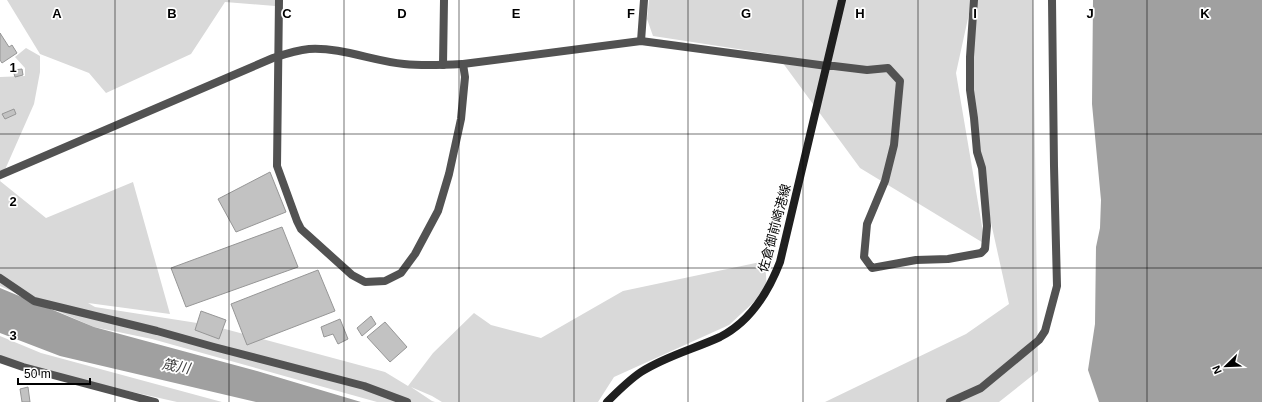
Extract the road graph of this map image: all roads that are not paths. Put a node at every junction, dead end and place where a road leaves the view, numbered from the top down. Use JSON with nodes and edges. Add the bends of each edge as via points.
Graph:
{"nodes":[{"id":1,"x":279,"y":0,"type":"edge"},
{"id":2,"x":444,"y":0,"type":"edge"},
{"id":3,"x":644,"y":0,"type":"edge"},
{"id":4,"x":842,"y":0,"type":"edge"},
{"id":5,"x":974,"y":0,"type":"edge"},
{"id":6,"x":1052,"y":0,"type":"edge"},
{"id":7,"x":641,"y":41,"type":"junction"},
{"id":8,"x":279,"y":56,"type":"junction"},
{"id":9,"x":463,"y":64,"type":"junction"},
{"id":10,"x":443,"y":65,"type":"junction"},
{"id":11,"x":827,"y":66,"type":"junction"},
{"id":12,"x":0,"y":175,"type":"edge"},
{"id":13,"x":0,"y":278,"type":"edge"},
{"id":14,"x":0,"y":359,"type":"edge"},
{"id":15,"x":155,"y":402,"type":"edge"},
{"id":16,"x":407,"y":402,"type":"edge"},
{"id":17,"x":607,"y":402,"type":"edge"},
{"id":18,"x":950,"y":402,"type":"edge"}],
"edges":[{"from":1,"to":8,"type":"street"},
{"from":2,"to":10,"type":"street"},
{"from":3,"to":7,"type":"street"},
{"from":4,"to":11,"type":"main road","name":"佐倉御前崎港線"},
{"from":5,"to":11,"type":"street","via":[[970,90],[977,152],[982,168],[987,226],[985,249],[981,253],[872,268],[864,257],[867,224],[885,181],[894,145],[900,81],[888,68],[868,70]]},
{"from":6,"to":18,"type":"street","via":[[1057,286],[1045,331],[1039,340],[981,388]]},
{"from":7,"to":9,"type":"street"},
{"from":7,"to":11,"type":"street"},
{"from":8,"to":9,"type":"street","via":[[277,166],[297,220],[301,229],[352,275],[365,282],[385,281],[401,273],[415,254],[438,211],[461,119],[465,77]]},
{"from":8,"to":10,"type":"street","via":[[293,51],[325,50],[404,64]]},
{"from":8,"to":12,"type":"street"},
{"from":9,"to":10,"type":"street"},
{"from":11,"to":17,"type":"main road","name":"佐倉御前崎港線","via":[[780,262],[762,298],[737,326],[641,372]]},
{"from":13,"to":16,"type":"street","via":[[34,301],[364,386]]},
{"from":14,"to":15,"type":"street"}]}
